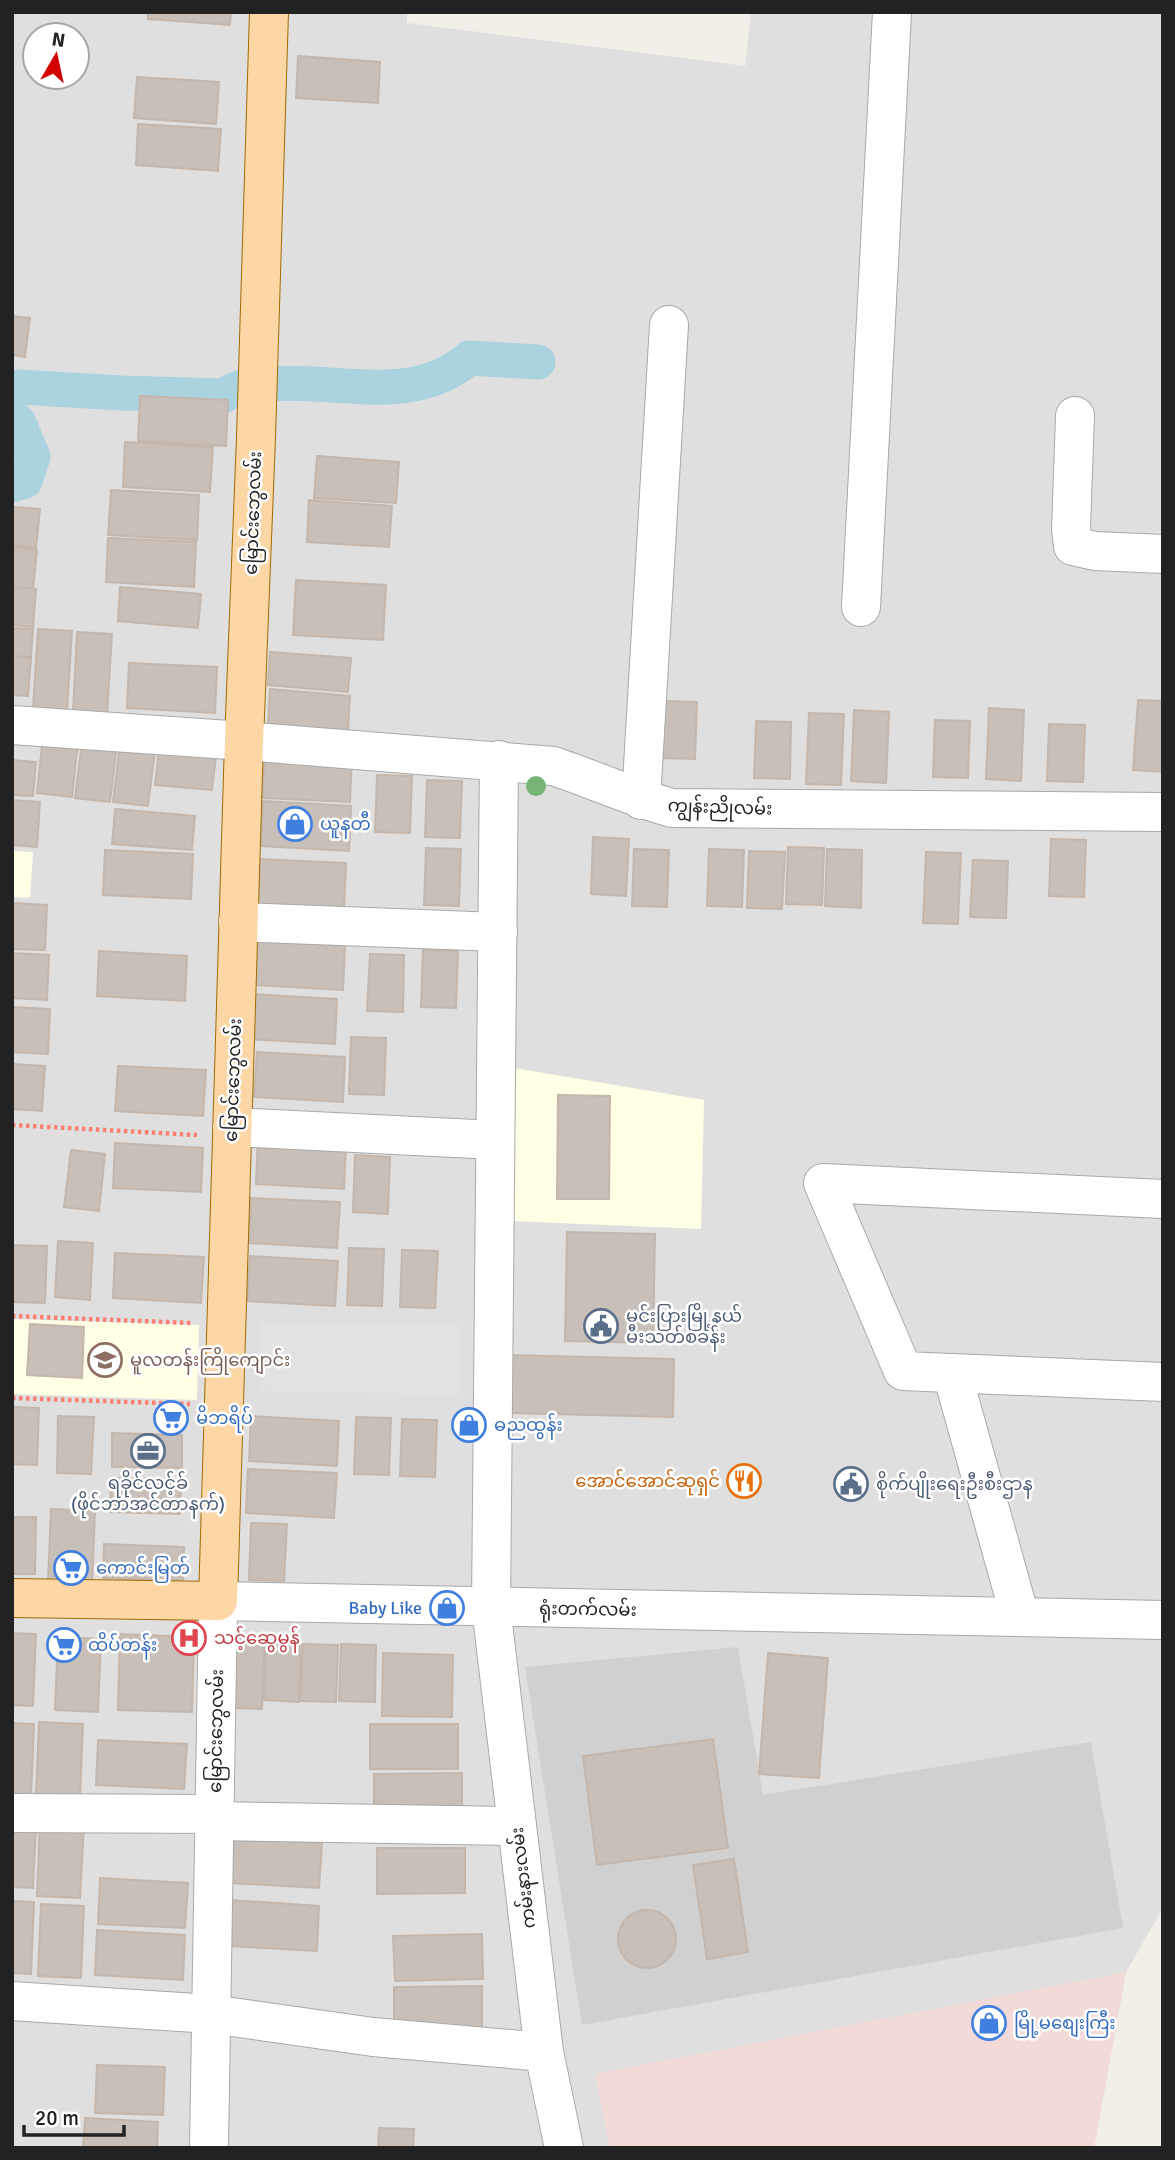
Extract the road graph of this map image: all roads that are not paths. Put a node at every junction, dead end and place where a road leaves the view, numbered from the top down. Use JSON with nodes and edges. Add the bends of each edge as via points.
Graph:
{"nodes":[{"id":1,"x":269,"y":12,"type":"edge"},
{"id":2,"x":892,"y":12,"type":"edge"},
{"id":3,"x":668,"y":325,"type":"dead end"},
{"id":4,"x":1075,"y":416,"type":"dead end"},
{"id":5,"x":1163,"y":554,"type":"edge"},
{"id":6,"x":860,"y":607,"type":"dead end"},
{"id":7,"x":12,"y":725,"type":"edge"},
{"id":8,"x":244,"y":741,"type":"junction"},
{"id":9,"x":499,"y":760,"type":"junction"},
{"id":10,"x":641,"y":800,"type":"junction"},
{"id":11,"x":1163,"y":812,"type":"edge"},
{"id":12,"x":238,"y":922,"type":"junction"},
{"id":13,"x":498,"y":932,"type":"junction"},
{"id":14,"x":232,"y":1132,"type":"junction"},
{"id":15,"x":495,"y":1140,"type":"junction"},
{"id":16,"x":1163,"y":1199,"type":"edge"},
{"id":17,"x":952,"y":1373,"type":"junction"},
{"id":18,"x":1163,"y":1382,"type":"edge"},
{"id":19,"x":12,"y":1598,"type":"edge"},
{"id":20,"x":218,"y":1601,"type":"junction"},
{"id":21,"x":491,"y":1607,"type":"junction"},
{"id":22,"x":1020,"y":1617,"type":"junction"},
{"id":23,"x":1163,"y":1620,"type":"edge"},
{"id":24,"x":12,"y":1813,"type":"edge"},
{"id":25,"x":214,"y":1818,"type":"junction"},
{"id":26,"x":517,"y":1826,"type":"junction"},
{"id":27,"x":12,"y":2001,"type":"edge"},
{"id":28,"x":211,"y":2014,"type":"junction"},
{"id":29,"x":544,"y":2052,"type":"junction"},
{"id":30,"x":209,"y":2148,"type":"edge"},
{"id":31,"x":565,"y":2148,"type":"edge"}],
"edges":[{"from":1,"to":8,"type":"main road","name":"မြောင်းဘွေလမ်း"},
{"from":2,"to":6,"type":"street"},
{"from":3,"to":10,"type":"street"},
{"from":4,"to":5,"type":"street","via":[[1073,546]]},
{"from":7,"to":8,"type":"street","name":"ကျွန်းညိုလမ်း"},
{"from":8,"to":9,"type":"street","name":"ကျွန်းညိုလမ်း"},
{"from":8,"to":12,"type":"main road","name":"မြောင်းဘွေလမ်း"},
{"from":9,"to":10,"type":"street","name":"ကျွန်းညိုလမ်း","via":[[553,766]]},
{"from":9,"to":13,"type":"street","name":"ကမ်းနားလမ်း"},
{"from":10,"to":11,"type":"street","name":"ကျွန်းညိုလမ်း","via":[[672,808]]},
{"from":12,"to":13,"type":"street"},
{"from":12,"to":14,"type":"main road","name":"မြောင်းဘွေလမ်း"},
{"from":13,"to":15,"type":"street","name":"ကမ်းနားလမ်း"},
{"from":14,"to":15,"type":"street"},
{"from":14,"to":20,"type":"main road","name":"မြောင်းဘွေလမ်း"},
{"from":15,"to":21,"type":"street","name":"ကမ်းနားလမ်း"},
{"from":16,"to":17,"type":"street","via":[[823,1183],[903,1371]]},
{"from":17,"to":18,"type":"street"},
{"from":17,"to":22,"type":"street"},
{"from":19,"to":20,"type":"main road","name":"ရုံးတက်လမ်း"},
{"from":20,"to":21,"type":"street","name":"ရုံးတက်လမ်း"},
{"from":20,"to":25,"type":"street","name":"မြောင်းဘွေလမ်း"},
{"from":21,"to":22,"type":"street","name":"ရုံးတက်လမ်း"},
{"from":21,"to":26,"type":"street","name":"ကမ်းနားလမ်း"},
{"from":22,"to":23,"type":"street","name":"ရုံးတက်လမ်း"},
{"from":24,"to":25,"type":"street"},
{"from":25,"to":26,"type":"street"},
{"from":25,"to":28,"type":"street","name":"မြောင်းဘွေလမ်း"},
{"from":26,"to":29,"type":"street","name":"ကမ်းနားလမ်း"},
{"from":27,"to":28,"type":"street"},
{"from":28,"to":29,"type":"street","via":[[373,2037]]},
{"from":28,"to":30,"type":"street","name":"မြောင်းဘွေလမ်း"},
{"from":29,"to":31,"type":"street","name":"ကမ်းနားလမ်း"}]}
